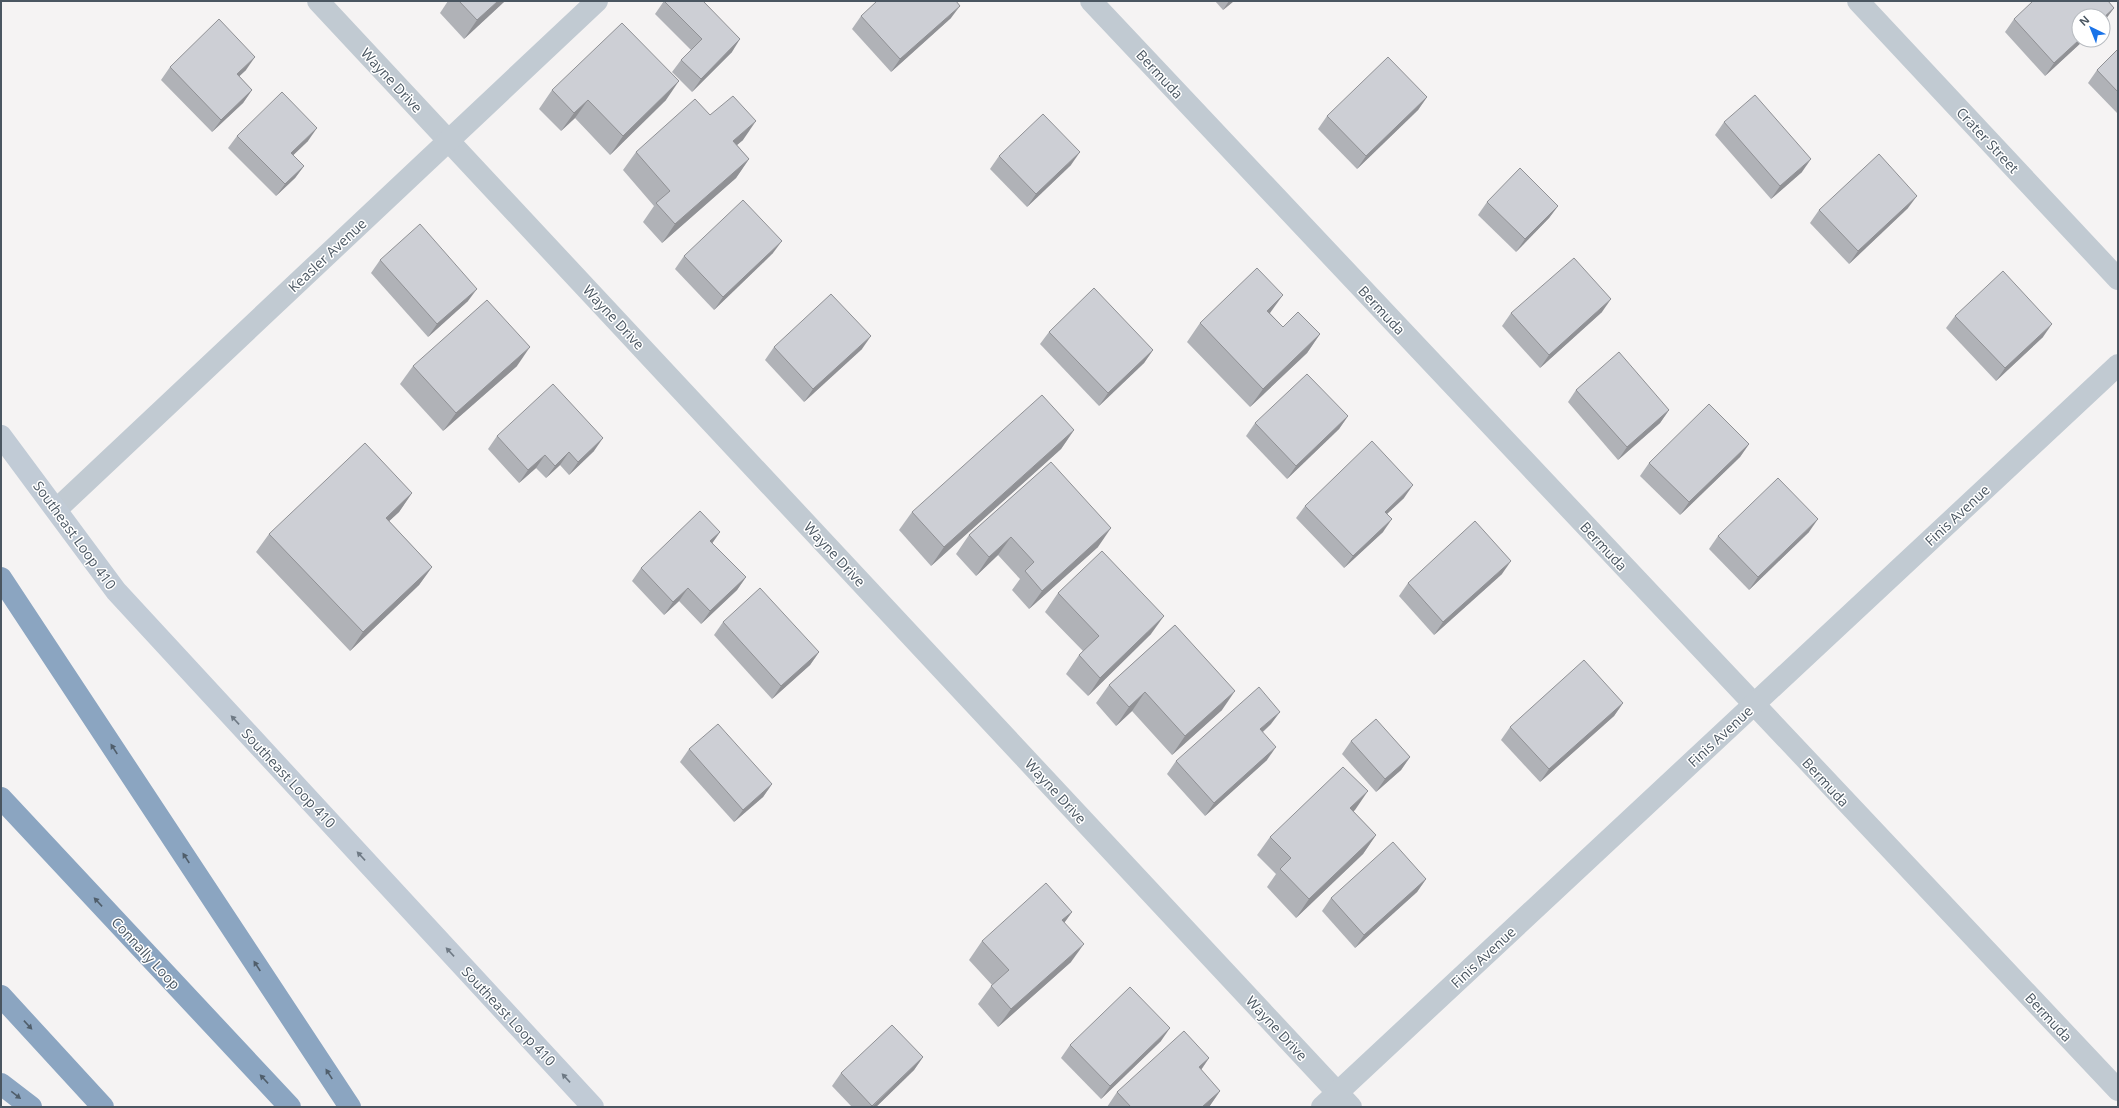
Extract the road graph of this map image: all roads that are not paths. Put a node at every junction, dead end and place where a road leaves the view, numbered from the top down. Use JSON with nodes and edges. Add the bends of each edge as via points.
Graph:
{"nodes":[{"id":1,"x":318,"y":1,"type":"edge"},
{"id":2,"x":597,"y":1,"type":"edge"},
{"id":3,"x":1091,"y":1,"type":"edge"},
{"id":4,"x":1858,"y":1,"type":"edge"},
{"id":5,"x":449,"y":140,"type":"junction"},
{"id":6,"x":2118,"y":279,"type":"edge"},
{"id":7,"x":2118,"y":365,"type":"edge"},
{"id":8,"x":1,"y":436,"type":"edge"},
{"id":9,"x":57,"y":509,"type":"junction"},
{"id":10,"x":1,"y":578,"type":"edge"},
{"id":11,"x":1753,"y":705,"type":"junction"},
{"id":12,"x":1,"y":798,"type":"edge"},
{"id":13,"x":1,"y":996,"type":"edge"},
{"id":14,"x":1,"y":1084,"type":"edge"},
{"id":15,"x":2118,"y":1090,"type":"edge"},
{"id":16,"x":1337,"y":1102,"type":"edge"},
{"id":17,"x":31,"y":1107,"type":"edge"},
{"id":18,"x":103,"y":1107,"type":"edge"},
{"id":19,"x":290,"y":1107,"type":"edge"},
{"id":20,"x":350,"y":1107,"type":"edge"},
{"id":21,"x":593,"y":1107,"type":"edge"}],
"edges":[{"from":1,"to":5,"type":"street","name":"Wayne Drive"},
{"from":2,"to":5,"type":"street","name":"Keasler Avenue"},
{"from":3,"to":11,"type":"street","name":"Bermuda"},
{"from":4,"to":6,"type":"street","name":"Crater Street"},
{"from":5,"to":9,"type":"street","name":"Keasler Avenue"},
{"from":5,"to":16,"type":"street","name":"Wayne Drive"},
{"from":7,"to":11,"type":"street","name":"Finis Avenue"},
{"from":8,"to":9,"type":"main road","name":"Southeast Loop 410"},
{"from":21,"to":9,"type":"main road","name":"Southeast Loop 410","one_way":true,"via":[[116,591]]},
{"from":20,"to":10,"type":"highway","one_way":true},
{"from":11,"to":15,"type":"street","name":"Bermuda"},
{"from":11,"to":16,"type":"street","name":"Finis Avenue"},
{"from":19,"to":12,"type":"highway","name":"Connally Loop","one_way":true},
{"from":13,"to":18,"type":"highway","one_way":true},
{"from":14,"to":17,"type":"highway","one_way":true}]}
